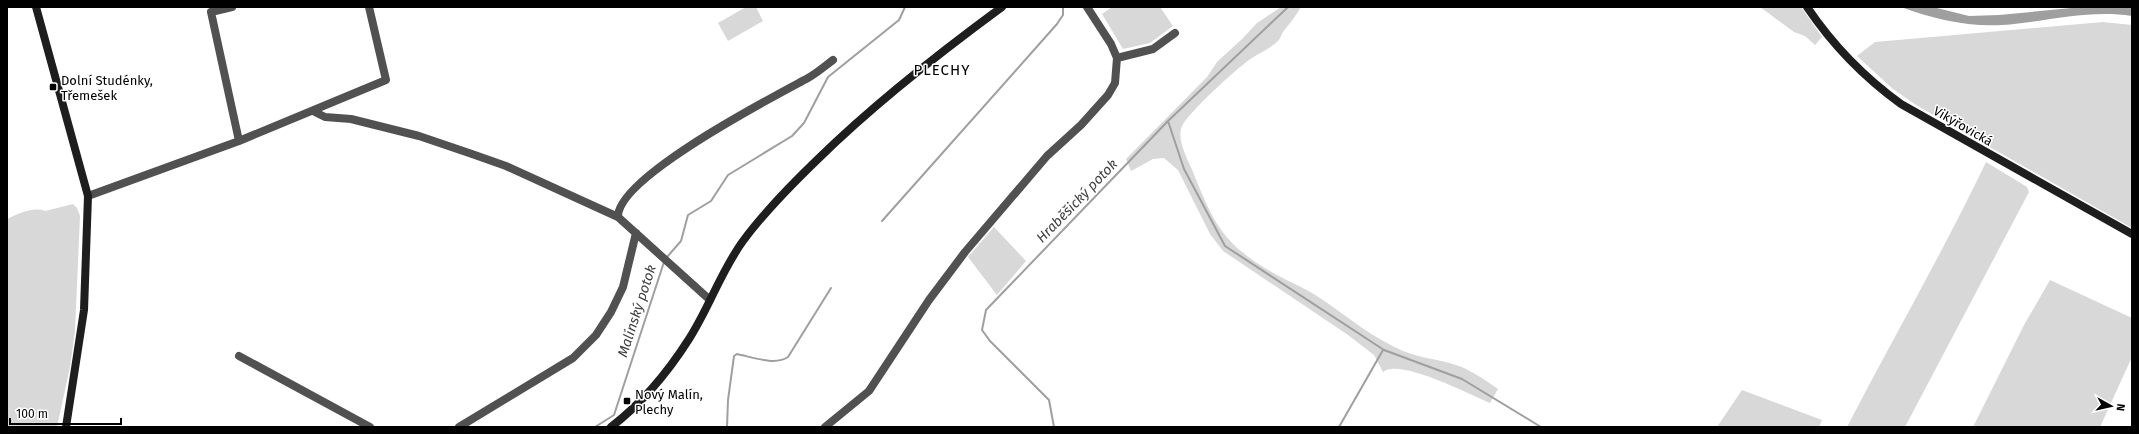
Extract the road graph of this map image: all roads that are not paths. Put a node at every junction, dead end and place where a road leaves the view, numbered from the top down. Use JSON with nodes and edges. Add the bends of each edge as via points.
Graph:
{"nodes":[{"id":1,"x":36,"y":7,"type":"edge"},
{"id":2,"x":232,"y":7,"type":"edge"},
{"id":3,"x":369,"y":7,"type":"edge"},
{"id":4,"x":1002,"y":7,"type":"edge"},
{"id":5,"x":1087,"y":7,"type":"edge"},
{"id":6,"x":1807,"y":7,"type":"edge"},
{"id":7,"x":1175,"y":33,"type":"dead end"},
{"id":8,"x":1117,"y":58,"type":"junction"},
{"id":9,"x":833,"y":60,"type":"dead end"},
{"id":10,"x":313,"y":111,"type":"junction"},
{"id":11,"x":239,"y":141,"type":"junction"},
{"id":12,"x":88,"y":196,"type":"junction"},
{"id":13,"x":618,"y":217,"type":"junction"},
{"id":14,"x":636,"y":234,"type":"junction"},
{"id":15,"x":2132,"y":234,"type":"edge"},
{"id":16,"x":710,"y":300,"type":"junction"},
{"id":17,"x":239,"y":356,"type":"dead end"},
{"id":18,"x":66,"y":427,"type":"edge"},
{"id":19,"x":370,"y":427,"type":"edge"},
{"id":20,"x":459,"y":427,"type":"edge"},
{"id":21,"x":611,"y":427,"type":"edge"},
{"id":22,"x":825,"y":427,"type":"edge"}],
"edges":[{"from":1,"to":12,"type":"street"},
{"from":2,"to":11,"type":"street","via":[[211,12]]},
{"from":3,"to":10,"type":"street","via":[[386,80]]},
{"from":4,"to":16,"type":"street","via":[[946,48],[857,121],[779,196],[742,242]]},
{"from":5,"to":8,"type":"street"},
{"from":6,"to":15,"type":"street","name":"Vikýřovická","via":[[1824,31],[1869,78],[1896,100],[2015,170]]},
{"from":7,"to":8,"type":"street","via":[[1153,49]]},
{"from":8,"to":22,"type":"street","via":[[1115,83],[1108,95],[1081,125],[1047,156],[965,252],[929,300],[869,391]]},
{"from":9,"to":13,"type":"street","via":[[810,77],[740,114],[664,165],[634,188],[618,209]]},
{"from":10,"to":11,"type":"street"},
{"from":10,"to":13,"type":"street","via":[[325,117],[352,119],[419,136],[464,151],[506,166]]},
{"from":11,"to":12,"type":"street"},
{"from":12,"to":18,"type":"street","via":[[84,310]]},
{"from":13,"to":14,"type":"street"},
{"from":14,"to":16,"type":"street"},
{"from":14,"to":20,"type":"street","via":[[623,287],[596,335],[573,358]]},
{"from":16,"to":21,"type":"street","via":[[689,339],[664,374],[628,414]]},
{"from":17,"to":19,"type":"street"}]}
